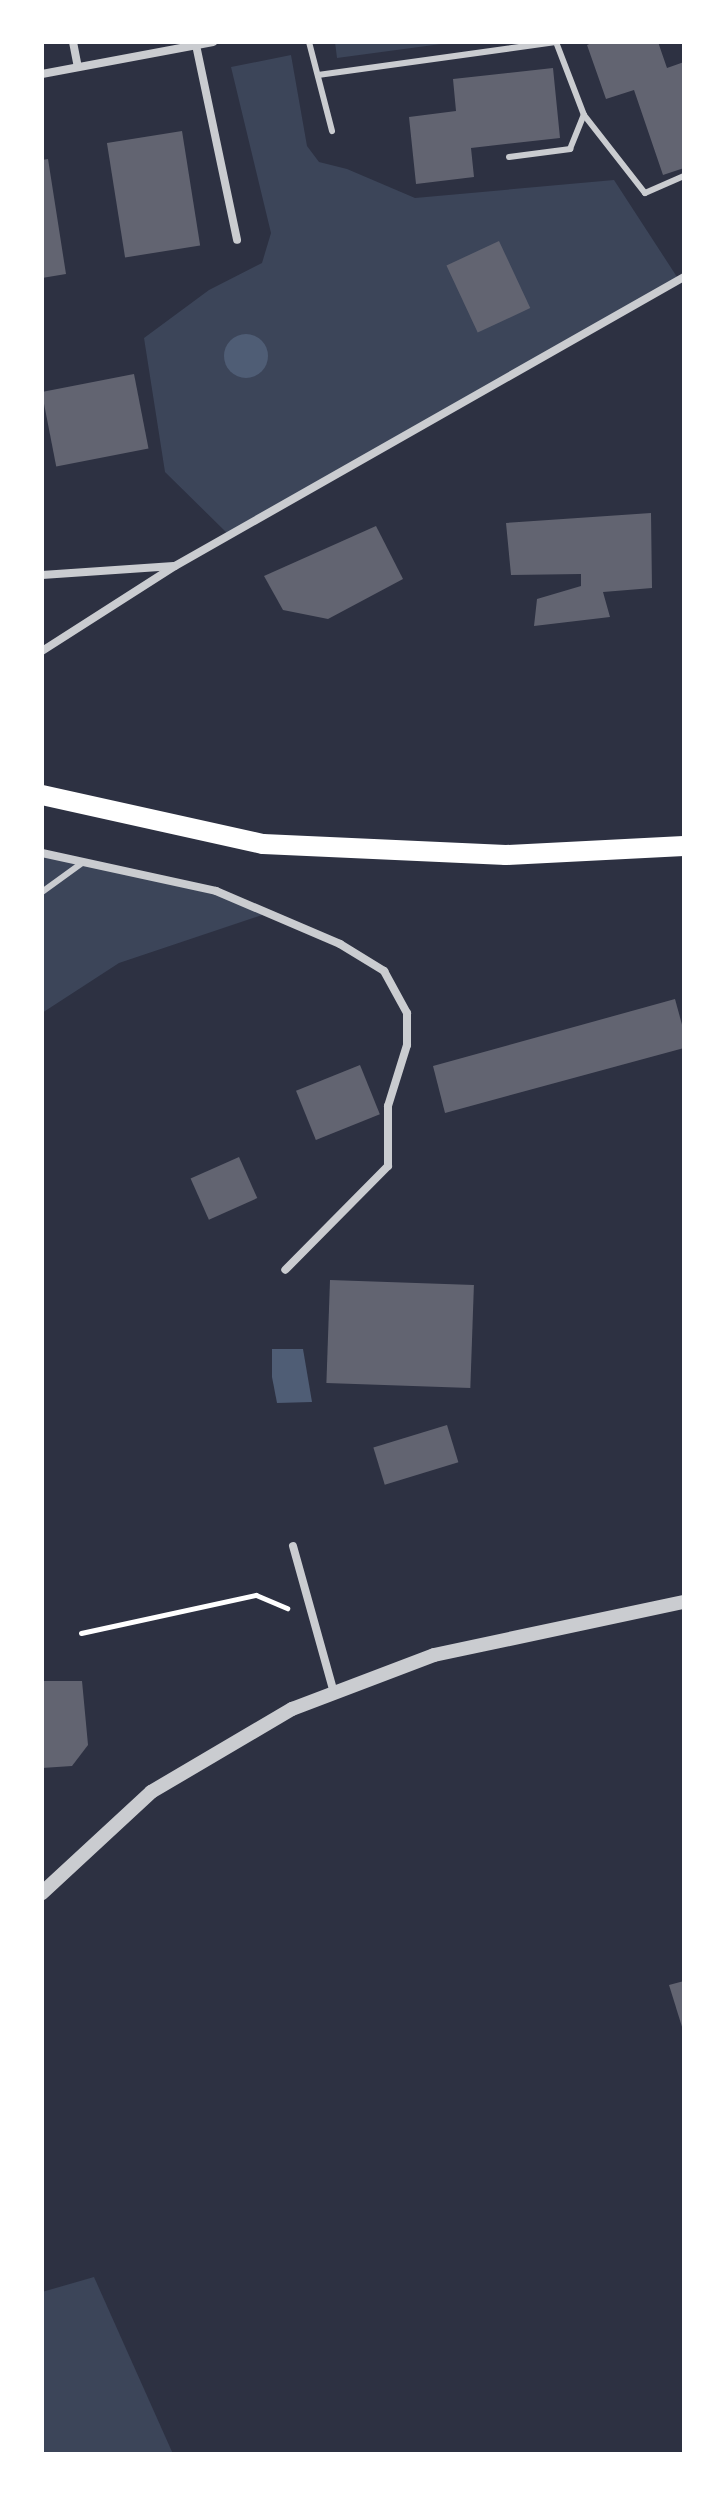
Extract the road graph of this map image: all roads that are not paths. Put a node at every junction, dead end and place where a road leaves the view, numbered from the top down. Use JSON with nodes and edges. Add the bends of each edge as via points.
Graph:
{"nodes":[{"id":1,"x":73,"y":42,"type":"edge"},
{"id":2,"x":213,"y":42,"type":"edge"},
{"id":3,"x":309,"y":42,"type":"edge"},
{"id":4,"x":556,"y":42,"type":"edge"},
{"id":5,"x":196,"y":45,"type":"junction"},
{"id":6,"x":78,"y":67,"type":"junction"},
{"id":7,"x":42,"y":74,"type":"edge"},
{"id":8,"x":318,"y":75,"type":"junction"},
{"id":9,"x":584,"y":115,"type":"junction"},
{"id":10,"x":332,"y":131,"type":"dead end"},
{"id":11,"x":509,"y":157,"type":"dead end"},
{"id":12,"x":684,"y":176,"type":"edge"},
{"id":13,"x":237,"y":240,"type":"dead end"},
{"id":14,"x":684,"y":277,"type":"edge"},
{"id":15,"x":175,"y":566,"type":"junction"},
{"id":16,"x":42,"y":575,"type":"edge"},
{"id":17,"x":42,"y":651,"type":"edge"},
{"id":18,"x":42,"y":795,"type":"edge"},
{"id":19,"x":684,"y":846,"type":"edge"},
{"id":20,"x":42,"y":853,"type":"edge"},
{"id":21,"x":82,"y":863,"type":"junction"},
{"id":22,"x":42,"y":892,"type":"edge"},
{"id":23,"x":285,"y":1270,"type":"dead end"},
{"id":24,"x":293,"y":1546,"type":"dead end"},
{"id":25,"x":684,"y":1602,"type":"edge"},
{"id":26,"x":334,"y":1693,"type":"junction"},
{"id":27,"x":42,"y":1893,"type":"edge"}],
"edges":[{"from":1,"to":6,"type":"street"},
{"from":2,"to":5,"type":"street"},
{"from":3,"to":8,"type":"lane"},
{"from":4,"to":8,"type":"lane"},
{"from":4,"to":9,"type":"lane"},
{"from":5,"to":6,"type":"street"},
{"from":5,"to":13,"type":"street"},
{"from":6,"to":7,"type":"street"},
{"from":8,"to":10,"type":"lane"},
{"from":9,"to":11,"type":"lane","via":[[570,149]]},
{"from":9,"to":12,"type":"lane","via":[[645,193]]},
{"from":14,"to":15,"type":"street"},
{"from":15,"to":16,"type":"street"},
{"from":15,"to":17,"type":"street"},
{"from":18,"to":19,"type":"main road","via":[[263,844],[506,855]]},
{"from":20,"to":21,"type":"street"},
{"from":21,"to":22,"type":"lane"},
{"from":21,"to":23,"type":"street","via":[[216,891],[340,944],[384,971],[407,1013],[407,1045],[388,1106],[388,1166]]},
{"from":24,"to":26,"type":"street"},
{"from":25,"to":26,"type":"street","via":[[434,1655]]},
{"from":26,"to":27,"type":"street","via":[[292,1709],[151,1792]]}]}
